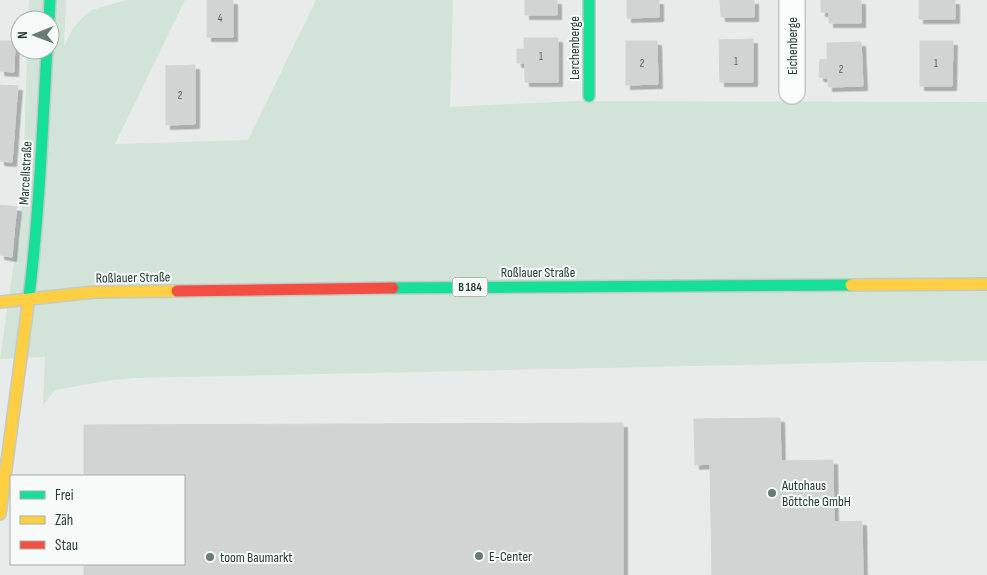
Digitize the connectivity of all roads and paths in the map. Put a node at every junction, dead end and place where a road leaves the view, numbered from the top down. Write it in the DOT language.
graph roads {
  1 [pos="589,0"];
  2 [pos="792,0"];
  3 [pos="46,60"];
  4 [pos="792,91"];
  5 [pos="590,96"];
  6 [pos="987,284"];
  7 [pos="29,298"];
  8 [pos="0,302"];
  9 [pos="0,514"];
  1 -- 5 [label="main road, Lerchenberge"];
  2 -- 4 [label="street, Eichenberge"];
  3 -- 7 [label="main road, Marcellstraße"];
  6 -- 7 [label="main road, Roßlauer Straße / B 184"];
  7 -- 8 [label="main road, Roßlauer Straße / B 184"];
  7 -- 9 [label="main road, Marcellstraße"];
}
